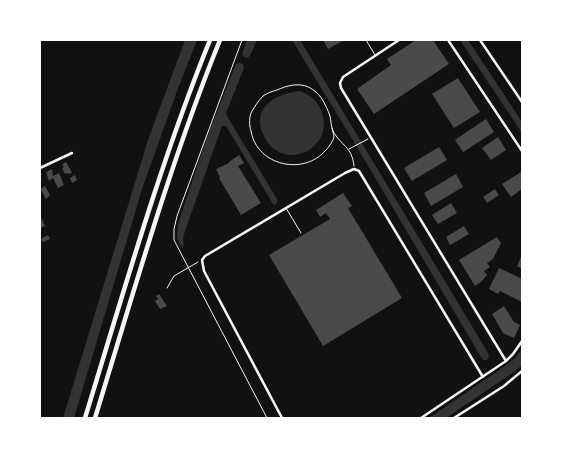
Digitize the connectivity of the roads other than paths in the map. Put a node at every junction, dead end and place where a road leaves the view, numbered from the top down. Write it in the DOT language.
graph roads {
  1 [pos="210,40"];
  2 [pos="220,40"];
  3 [pos="366,40"];
  4 [pos="399,40"];
  5 [pos="448,40"];
  6 [pos="480,40"];
  7 [pos="376,55"];
  8 [pos="522,102"];
  9 [pos="522,152"];
  10 [pos="72,153"];
  11 [pos="40,168"];
  12 [pos="286,208"];
  13 [pos="301,233"];
  14 [pos="522,341"];
  15 [pos="506,360"];
  16 [pos="522,371"];
  17 [pos="483,377"];
  18 [pos="85,418"];
  19 [pos="95,418"];
  20 [pos="282,418"];
  21 [pos="421,418"];
  22 [pos="454,418"];
  1 -- 18 [label="highway"];
  2 -- 19 [label="highway"];
  3 -- 7 [label="lane"];
  4 -- 7 [label="street"];
  5 -- 9 [label="street"];
  6 -- 8 [label="street"];
  7 -- 15 [label="street"];
  10 -- 11 [label="street"];
  12 -- 13 [label="lane"];
  12 -- 17 [label="street"];
  12 -- 20 [label="street"];
  14 -- 15 [label="street"];
  15 -- 17 [label="street"];
  16 -- 22 [label="street"];
  17 -- 21 [label="street"];
}
